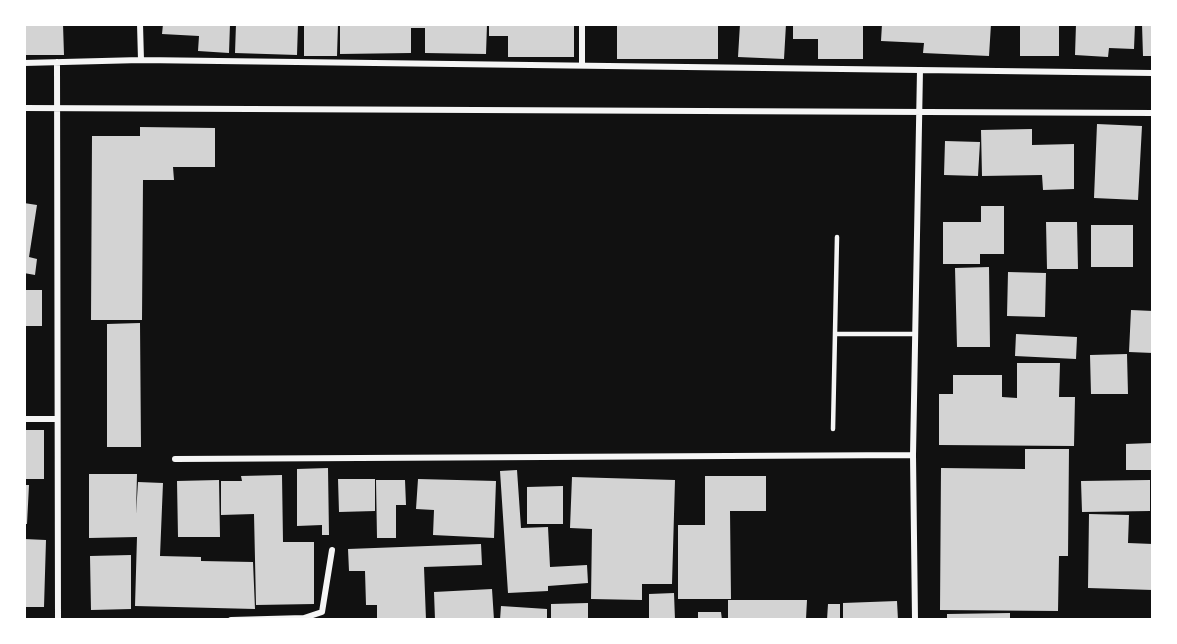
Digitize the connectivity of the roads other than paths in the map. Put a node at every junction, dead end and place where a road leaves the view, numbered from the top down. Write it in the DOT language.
graph roads {
  1 [pos="140,24"];
  2 [pos="582,24"];
  3 [pos="141,60"];
  4 [pos="57,62"];
  5 [pos="24,63"];
  6 [pos="582,65"];
  7 [pos="920,70"];
  8 [pos="1153,73"];
  9 [pos="24,108"];
  10 [pos="57,108"];
  11 [pos="920,111"];
  12 [pos="1153,113"];
  13 [pos="837,237"];
  14 [pos="835,334"];
  15 [pos="915,334"];
  16 [pos="24,419"];
  17 [pos="56,419"];
  18 [pos="833,429"];
  19 [pos="913,454"];
  20 [pos="174,459"];
  21 [pos="332,550"];
  22 [pos="58,620"];
  23 [pos="231,620"];
  24 [pos="915,620"];
  1 -- 3 [label="street"];
  2 -- 6 [label="street"];
  3 -- 4 [label="street"];
  3 -- 6 [label="street"];
  4 -- 5 [label="street"];
  4 -- 10 [label="street"];
  6 -- 7 [label="street"];
  7 -- 8 [label="street"];
  7 -- 11 [label="street"];
  9 -- 10 [label="street"];
  10 -- 11 [label="street"];
  10 -- 17 [label="street"];
  11 -- 12 [label="street"];
  11 -- 15 [label="street"];
  13 -- 14 [label="lane"];
  14 -- 15 [label="lane"];
  14 -- 18 [label="lane"];
  15 -- 19 [label="street"];
  16 -- 17 [label="street"];
  17 -- 22 [label="street"];
  19 -- 20 [label="street"];
  19 -- 24 [label="street"];
  21 -- 23 [label="street"];
}
